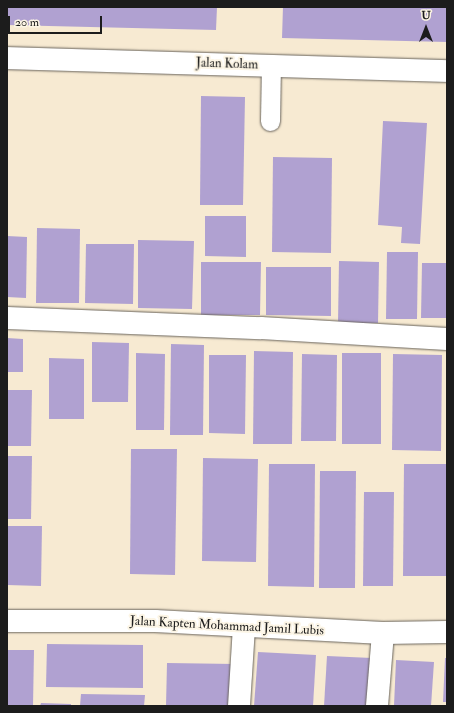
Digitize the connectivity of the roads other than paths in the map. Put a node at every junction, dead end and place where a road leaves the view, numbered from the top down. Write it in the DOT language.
graph roads {
  1 [pos="7,58"];
  2 [pos="270,66"];
  3 [pos="447,71"];
  4 [pos="270,121"];
  5 [pos="7,318"];
  6 [pos="447,339"];
  7 [pos="7,621"];
  8 [pos="244,626"];
  9 [pos="447,632"];
  10 [pos="383,633"];
  11 [pos="239,706"];
  12 [pos="377,706"];
  1 -- 2 [label="street, Jalan Kolam"];
  2 -- 3 [label="street, Jalan Kolam"];
  2 -- 4 [label="lane"];
  5 -- 6 [label="street"];
  7 -- 8 [label="street, Jalan Kapten Mohammad Jamil Lubis"];
  8 -- 10 [label="street, Jalan Kapten Mohammad Jamil Lubis"];
  8 -- 11 [label="street"];
  9 -- 10 [label="street, Jalan Kapten Mohammad Jamil Lubis"];
  10 -- 12 [label="street"];
}
